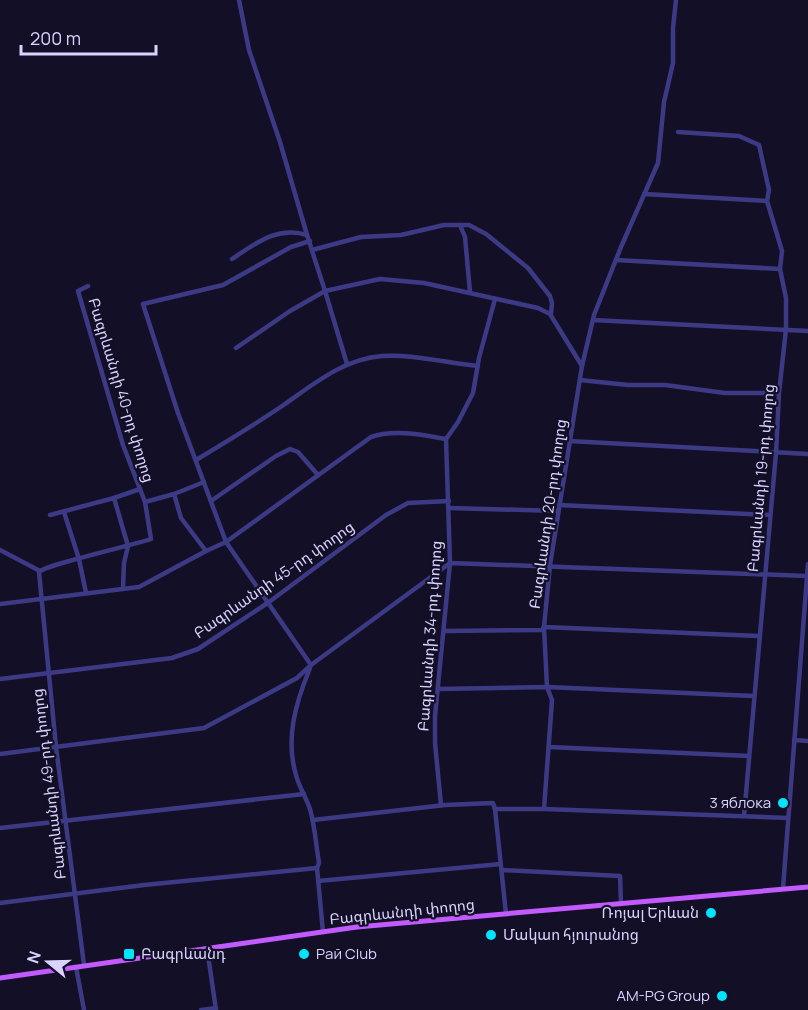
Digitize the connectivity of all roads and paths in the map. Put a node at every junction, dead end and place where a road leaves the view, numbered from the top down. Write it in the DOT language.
graph roads {
  1 [pos="239,0"];
  2 [pos="676,0"];
  3 [pos="678,132"];
  4 [pos="644,195"];
  5 [pos="767,201"];
  6 [pos="460,225"];
  7 [pos="307,235"];
  8 [pos="310,241"];
  9 [pos="312,250"];
  10 [pos="232,259"];
  11 [pos="616,260"];
  12 [pos="780,269"];
  13 [pos="88,286"];
  14 [pos="325,291"];
  15 [pos="470,292"];
  16 [pos="495,299"];
  17 [pos="551,314"];
  18 [pos="593,320"];
  19 [pos="786,329"];
  20 [pos="808,331"];
  21 [pos="236,348"];
  22 [pos="347,364"];
  23 [pos="478,366"];
  24 [pos="582,366"];
  25 [pos="580,380"];
  26 [pos="779,393"];
  27 [pos="446,439"];
  28 [pos="569,441"];
  29 [pos="776,453"];
  30 [pos="808,454"];
  31 [pos="196,460"];
  32 [pos="318,475"];
  33 [pos="204,482"];
  34 [pos="140,489"];
  35 [pos="174,494"];
  36 [pos="114,498"];
  37 [pos="211,501"];
  38 [pos="449,501"];
  39 [pos="145,502"];
  40 [pos="449,508"];
  41 [pos="559,508"];
  42 [pos="64,512"];
  43 [pos="50,515"];
  44 [pos="770,515"];
  45 [pos="226,542"];
  46 [pos="128,546"];
  47 [pos="0,550"];
  48 [pos="207,551"];
  49 [pos="79,559"];
  50 [pos="450,563"];
  51 [pos="808,564"];
  52 [pos="550,565"];
  53 [pos="40,571"];
  54 [pos="765,573"];
  55 [pos="807,576"];
  56 [pos="123,588"];
  57 [pos="86,593"];
  58 [pos="41,600"];
  59 [pos="268,602"];
  60 [pos="0,604"];
  61 [pos="544,627"];
  62 [pos="444,631"];
  63 [pos="759,636"];
  64 [pos="311,665"];
  65 [pos="48,673"];
  66 [pos="0,679"];
  67 [pos="547,687"];
  68 [pos="438,689"];
  69 [pos="754,696"];
  70 [pos="794,740"];
  71 [pos="808,741"];
  72 [pos="56,747"];
  73 [pos="549,747"];
  74 [pos="0,754"];
  75 [pos="749,756"];
  76 [pos="304,794"];
  77 [pos="441,805"];
  78 [pos="495,809"];
  79 [pos="544,809"];
  80 [pos="744,816"];
  81 [pos="788,818"];
  82 [pos="312,820"];
  83 [pos="67,821"];
  84 [pos="0,828"];
  85 [pos="501,867"];
  86 [pos="317,868"];
  87 [pos="318,881"];
  88 [pos="808,887"];
  89 [pos="783,888"];
  90 [pos="75,894"];
  91 [pos="0,903"];
  92 [pos="621,903"];
  93 [pos="506,914"];
  94 [pos="323,932"];
  95 [pos="207,948"];
  96 [pos="84,965"];
  97 [pos="76,967"];
  98 [pos="0,978"];
  99 [pos="216,1009"];
  100 [pos="84,1010"];
  101 [pos="201,1010"];
  1 -- 7 [label="street"];
  2 -- 4 [label="street, Բագրևանդի 20-րդ փողոց"];
  3 -- 5 [label="street, Բագրևանդի 19-րդ փողոց"];
  4 -- 5 [label="street"];
  4 -- 11 [label="street, Բագրևանդի 20-րդ փողոց"];
  5 -- 12 [label="street, Բագրևանդի 19-րդ փողոց"];
  6 -- 9 [label="street"];
  6 -- 15 [label="street"];
  6 -- 17 [label="street"];
  7 -- 8 [label="street"];
  7 -- 10 [label="street"];
  8 -- 9 [label="street"];
  8 -- 31 [label="street"];
  9 -- 14 [label="street"];
  11 -- 12 [label="street"];
  11 -- 18 [label="street, Բագրևանդի 20-րդ փողոց"];
  12 -- 19 [label="street, Բագրևանդի 19-րդ փողոց"];
  13 -- 34 [label="street, Բագրևանդի 40-րդ փողոց"];
  14 -- 15 [label="street"];
  14 -- 21 [label="street"];
  14 -- 22 [label="street"];
  15 -- 16 [label="street"];
  16 -- 17 [label="street"];
  16 -- 23 [label="street"];
  17 -- 24 [label="street"];
  18 -- 19 [label="street"];
  18 -- 24 [label="street, Բագրևանդի 20-րդ փողոց"];
  19 -- 20 [label="street"];
  19 -- 26 [label="street, Բագրևանդի 19-րդ փողոց"];
  22 -- 23 [label="street"];
  22 -- 31 [label="street"];
  23 -- 27 [label="street"];
  24 -- 25 [label="street, Բագրևանդի 20-րդ փողոց"];
  25 -- 26 [label="street"];
  25 -- 28 [label="street, Բագրևանդի 20-րդ փողոց"];
  26 -- 29 [label="street, Բագրևանդի 19-րդ փողոց"];
  27 -- 32 [label="street"];
  27 -- 38 [label="street, Բագրևանդի 34-րդ փողոց"];
  28 -- 29 [label="street"];
  28 -- 41 [label="street, Բագրևանդի 20-րդ փողոց"];
  29 -- 30 [label="street"];
  29 -- 44 [label="street, Բագրևանդի 19-րդ փողոց"];
  31 -- 33 [label="street"];
  32 -- 37 [label="street"];
  32 -- 45 [label="street"];
  33 -- 35 [label="street"];
  33 -- 37 [label="street"];
  34 -- 36 [label="street"];
  34 -- 39 [label="street, Բագրևանդի 40-րդ փողոց"];
  35 -- 39 [label="street, Բագրևանդի 40-րդ փողոց"];
  35 -- 48 [label="street, Բագրևանդի 40-րդ փողոց"];
  36 -- 42 [label="street"];
  36 -- 46 [label="street"];
  37 -- 45 [label="street"];
  38 -- 40 [label="street, Բագրևանդի 34-րդ փողոց"];
  38 -- 59 [label="street, Բագրևանդի 45-րդ փողոց"];
  39 -- 46 [label="street"];
  40 -- 41 [label="street"];
  40 -- 50 [label="street, Բագրևանդի 34-րդ փողոց"];
  41 -- 44 [label="street"];
  41 -- 52 [label="street, Բագրևանդի 20-րդ փողոց"];
  42 -- 43 [label="street"];
  42 -- 49 [label="street"];
  44 -- 54 [label="street, Բագրևանդի 19-րդ փողոց"];
  45 -- 48 [label="street"];
  45 -- 59 [label="street"];
  46 -- 49 [label="street"];
  46 -- 56 [label="street"];
  47 -- 53 [label="street"];
  48 -- 56 [label="street"];
  49 -- 53 [label="street"];
  49 -- 57 [label="street"];
  50 -- 52 [label="street"];
  50 -- 62 [label="street, Բագրևանդի 34-րդ փողոց"];
  50 -- 64 [label="street"];
  51 -- 55 [label="street"];
  52 -- 54 [label="street"];
  52 -- 61 [label="street, Բագրևանդի 20-րդ փողոց"];
  53 -- 58 [label="street, Բագրևանդի 49-րդ փողոց"];
  54 -- 55 [label="street"];
  54 -- 63 [label="street, Բագրևանդի 19-րդ փողոց"];
  55 -- 70 [label="street"];
  56 -- 57 [label="street"];
  57 -- 58 [label="street"];
  58 -- 60 [label="street"];
  58 -- 65 [label="street, Բագրևանդի 49-րդ փողոց"];
  59 -- 64 [label="street"];
  59 -- 65 [label="street, Բագրևանդի 45-րդ փողոց"];
  61 -- 62 [label="street"];
  61 -- 63 [label="street"];
  61 -- 67 [label="street, Բագրևանդի 20-րդ փողոց"];
  62 -- 68 [label="street, Բագրևանդի 34-րդ փողոց"];
  63 -- 69 [label="street, Բագրևանդի 19-րդ փողոց"];
  64 -- 72 [label="street"];
  64 -- 76 [label="street"];
  65 -- 66 [label="street, Բագրևանդի 45-րդ փողոց"];
  65 -- 72 [label="street, Բագրևանդի 49-րդ փողոց"];
  67 -- 68 [label="street"];
  67 -- 69 [label="street"];
  67 -- 73 [label="street, Բագրևանդի 20-րդ փողոց"];
  68 -- 77 [label="street, Բագրևանդի 34-րդ փողոց"];
  69 -- 75 [label="street, Բագրևանդի 19-րդ փողոց"];
  70 -- 71 [label="street"];
  70 -- 81 [label="street"];
  72 -- 74 [label="street"];
  72 -- 83 [label="street, Բագրևանդի 49-րդ փողոց"];
  73 -- 75 [label="street"];
  73 -- 79 [label="street, Բագրևանդի 20-րդ փողոց"];
  75 -- 80 [label="street, Բագրևանդի 19-րդ փողոց"];
  76 -- 82 [label="street"];
  76 -- 83 [label="street"];
  77 -- 78 [label="street"];
  77 -- 82 [label="street"];
  78 -- 79 [label="street"];
  78 -- 85 [label="street"];
  79 -- 80 [label="street"];
  80 -- 81 [label="street"];
  81 -- 89 [label="street"];
  82 -- 86 [label="street"];
  83 -- 84 [label="street"];
  83 -- 90 [label="street, Բագրևանդի 49-րդ փողոց"];
  85 -- 87 [label="street"];
  85 -- 92 [label="street"];
  85 -- 93 [label="street"];
  86 -- 87 [label="street"];
  86 -- 90 [label="street"];
  87 -- 94 [label="street"];
  88 -- 89 [label="main road, Բագրևանդի փողոց"];
  89 -- 92 [label="main road, Բագրևանդի փողոց"];
  90 -- 91 [label="street"];
  90 -- 96 [label="street, Բագրևանդի 49-րդ փողոց"];
  92 -- 93 [label="main road, Բագրևանդի փողոց"];
  93 -- 94 [label="main road, Բագրևանդի փողոց"];
  94 -- 95 [label="main road, Բագրևանդի փողոց"];
  95 -- 96 [label="main road, Բագրևանդի փողոց"];
  95 -- 99 [label="street"];
  96 -- 97 [label="main road, Բագրևանդի փողոց"];
  97 -- 98 [label="main road, Բագրևանդի փողոց"];
  97 -- 100 [label="street"];
  99 -- 101 [label="street"];
}
